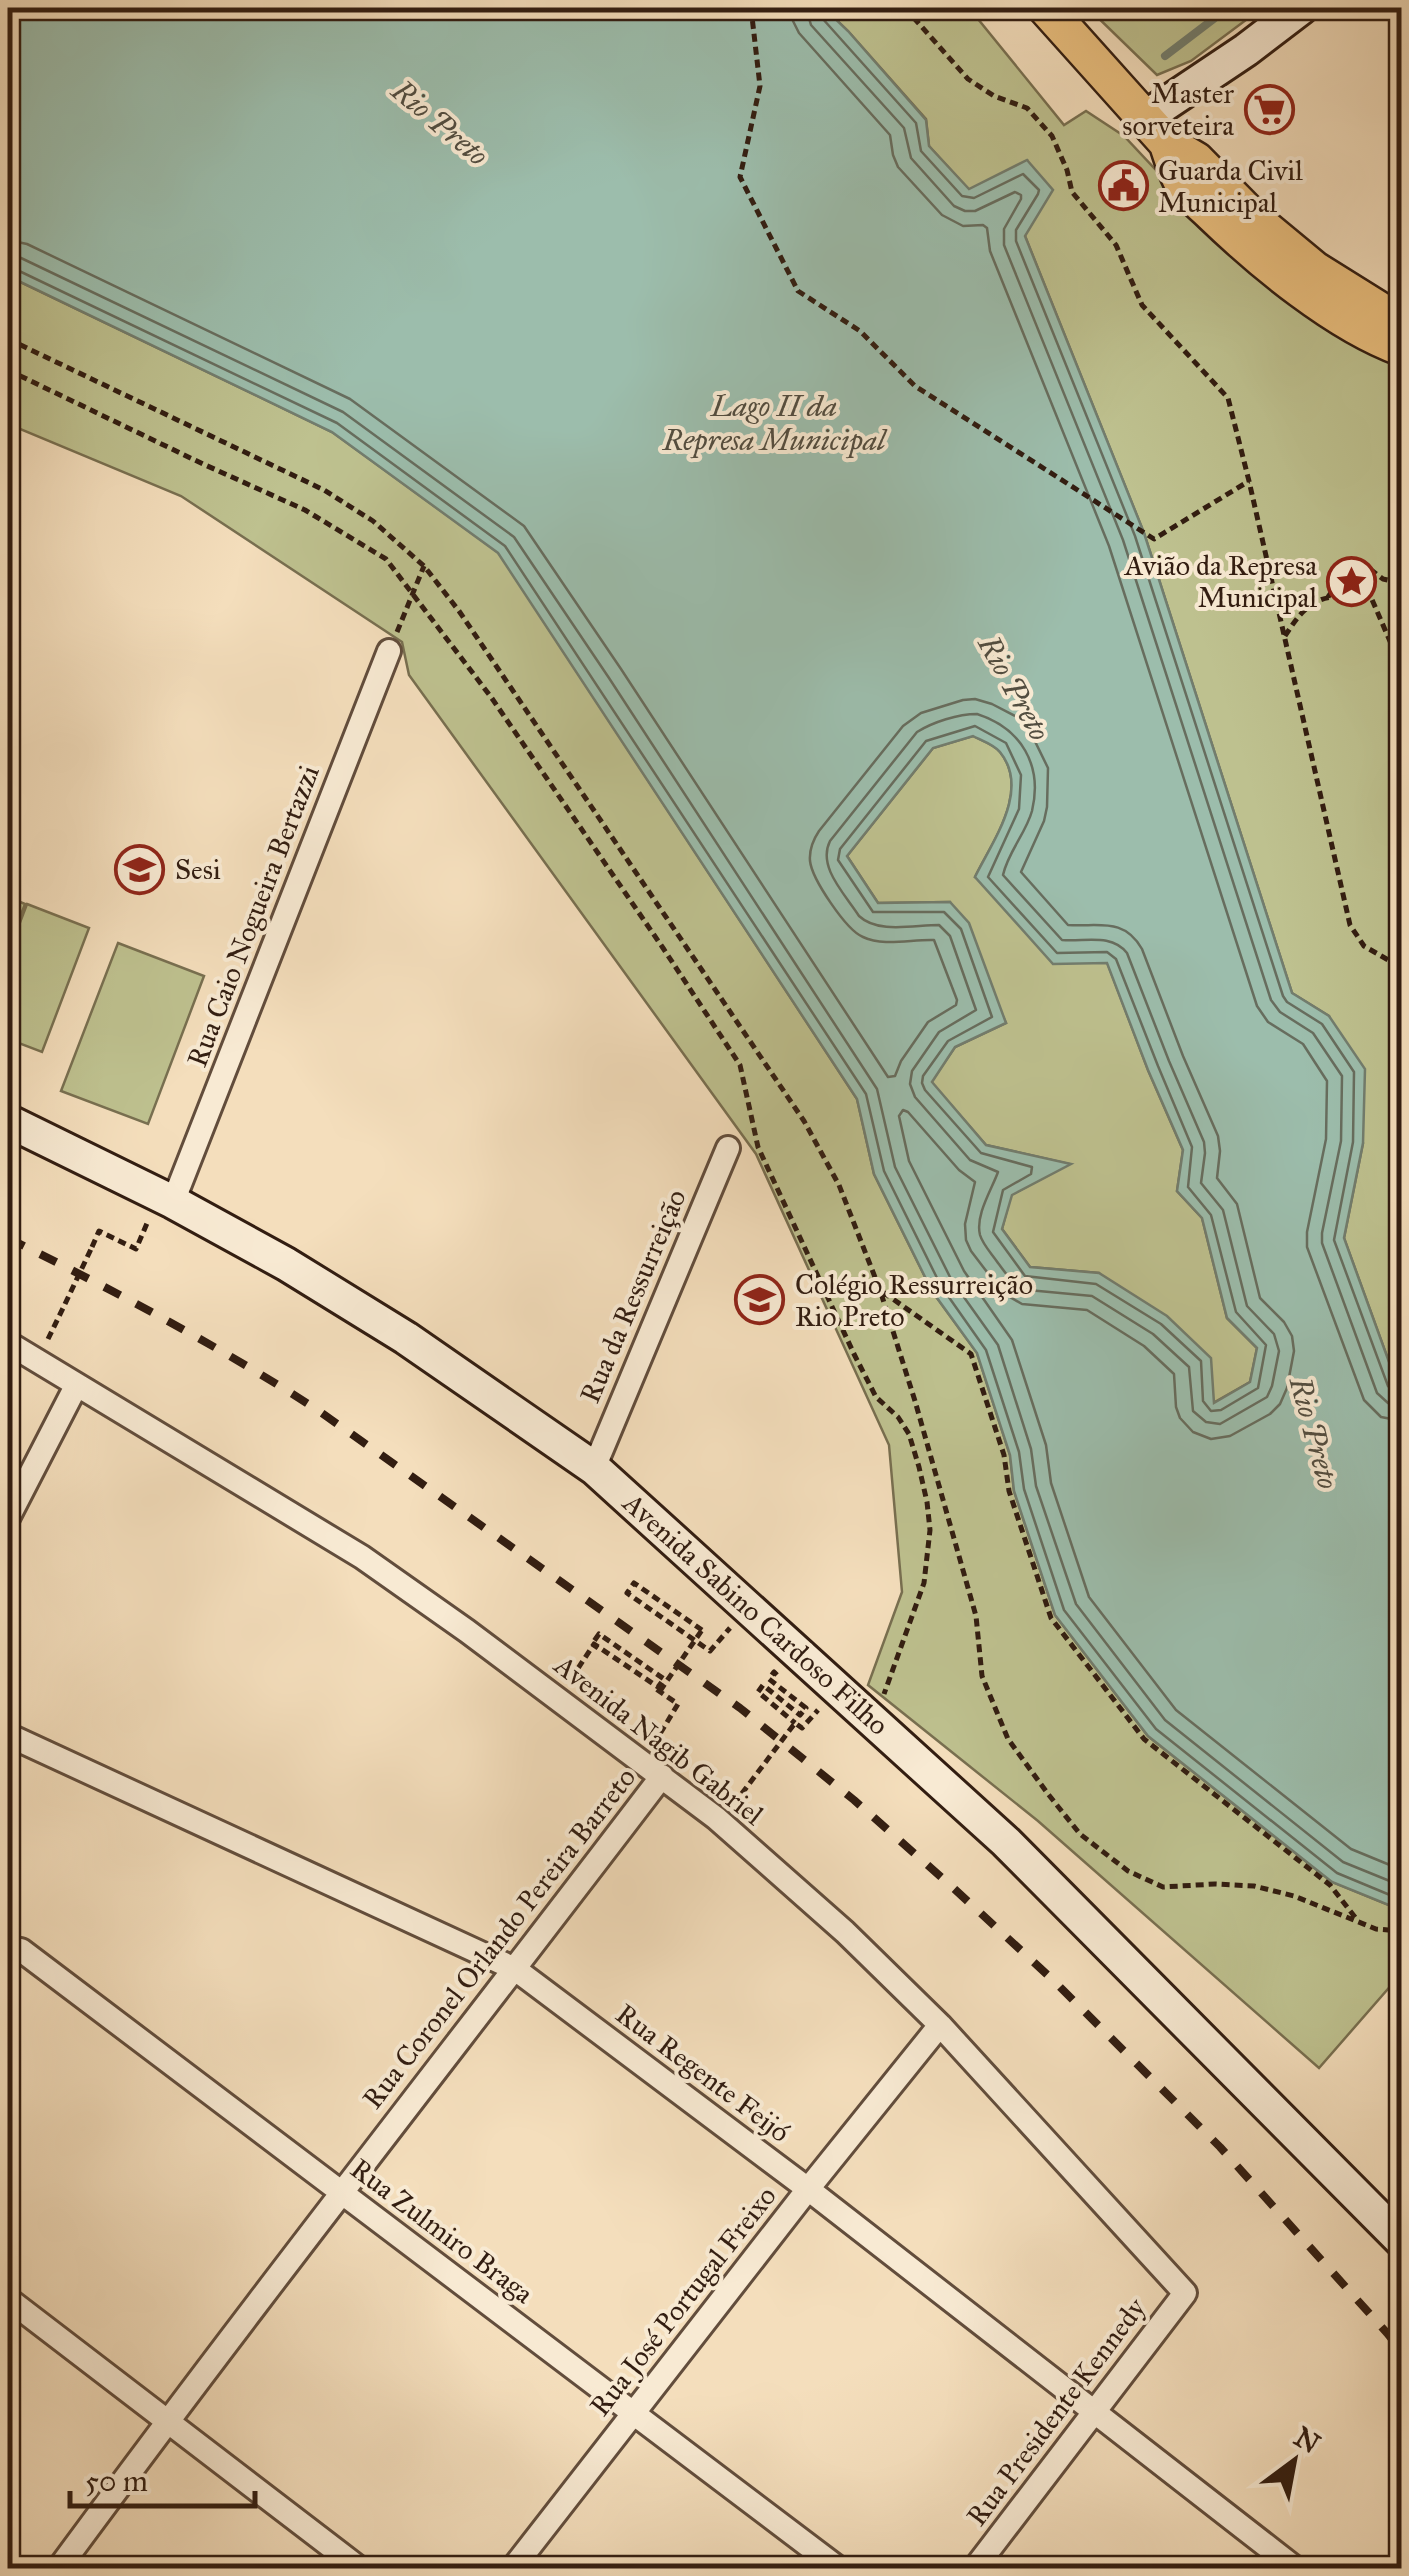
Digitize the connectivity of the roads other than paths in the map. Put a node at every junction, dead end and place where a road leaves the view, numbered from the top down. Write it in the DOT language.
graph roads {
  1 [pos="1046,8"];
  2 [pos="1302,8"];
  3 [pos="1155,131"];
  4 [pos="1402,324"];
  5 [pos="1402,344"];
  6 [pos="389,651"];
  7 [pos="8,1121"];
  8 [pos="728,1148"];
  9 [pos="173,1202"];
  10 [pos="8,1344"];
  11 [pos="76,1386"];
  12 [pos="594,1468"];
  13 [pos="8,1518"];
  14 [pos="8,1735"];
  15 [pos="662,1776"];
  16 [pos="8,1948"];
  17 [pos="515,1969"];
  18 [pos="940,2025"];
  19 [pos="808,2189"];
  20 [pos="340,2192"];
  21 [pos="1402,2241"];
  22 [pos="1185,2293"];
  23 [pos="8,2298"];
  24 [pos="1094,2410"];
  25 [pos="634,2414"];
  26 [pos="167,2421"];
  27 [pos="59,2568"];
  28 [pos="359,2568"];
  29 [pos="512,2568"];
  30 [pos="838,2568"];
  31 [pos="976,2568"];
  32 [pos="1295,2568"];
  1 -- 3 [label="main road"];
  2 -- 3 [label="main road"];
  3 -- 4 [label="main road"];
  3 -- 5 [label="main road"];
  6 -- 9 [label="street, Rua Caio Nogueira Bertazzi"];
  7 -- 9 [label="main road, Avenida Sabino Cardoso Filho"];
  8 -- 12 [label="street, Rua da Ressurreição"];
  9 -- 12 [label="main road, Avenida Sabino Cardoso Filho"];
  10 -- 11 [label="street, Avenida Nagib Gabriel"];
  11 -- 13 [label="street"];
  11 -- 15 [label="street, Avenida Nagib Gabriel"];
  12 -- 21 [label="main road, Avenida Sabino Cardoso Filho"];
  14 -- 17 [label="street, Rua Regente Feijó"];
  15 -- 17 [label="street, Rua Coronel Orlando Pereira Barreto"];
  15 -- 18 [label="street, Avenida Nagib Gabriel"];
  16 -- 20 [label="street, Rua Zulmiro Braga"];
  17 -- 19 [label="street, Rua Regente Feijó"];
  17 -- 20 [label="street, Rua Coronel Orlando Pereira Barreto"];
  18 -- 19 [label="street, Rua José Portugal Freixo"];
  18 -- 22 [label="street, Avenida Nagib Gabriel"];
  19 -- 24 [label="street, Rua Regente Feijó"];
  19 -- 25 [label="street, Rua José Portugal Freixo"];
  20 -- 25 [label="street, Rua Zulmiro Braga"];
  20 -- 26 [label="street, Rua Coronel Orlando Pereira Barreto"];
  22 -- 24 [label="street, Rua Presidente Kennedy"];
  23 -- 26 [label="street"];
  24 -- 31 [label="street, Rua Presidente Kennedy"];
  24 -- 32 [label="street, Rua Regente Feijó"];
  25 -- 29 [label="street, Rua José Portugal Freixo"];
  25 -- 30 [label="street, Rua Zulmiro Braga"];
  26 -- 27 [label="street, Rua Coronel Orlando Pereira Barreto"];
  26 -- 28 [label="street"];
}
